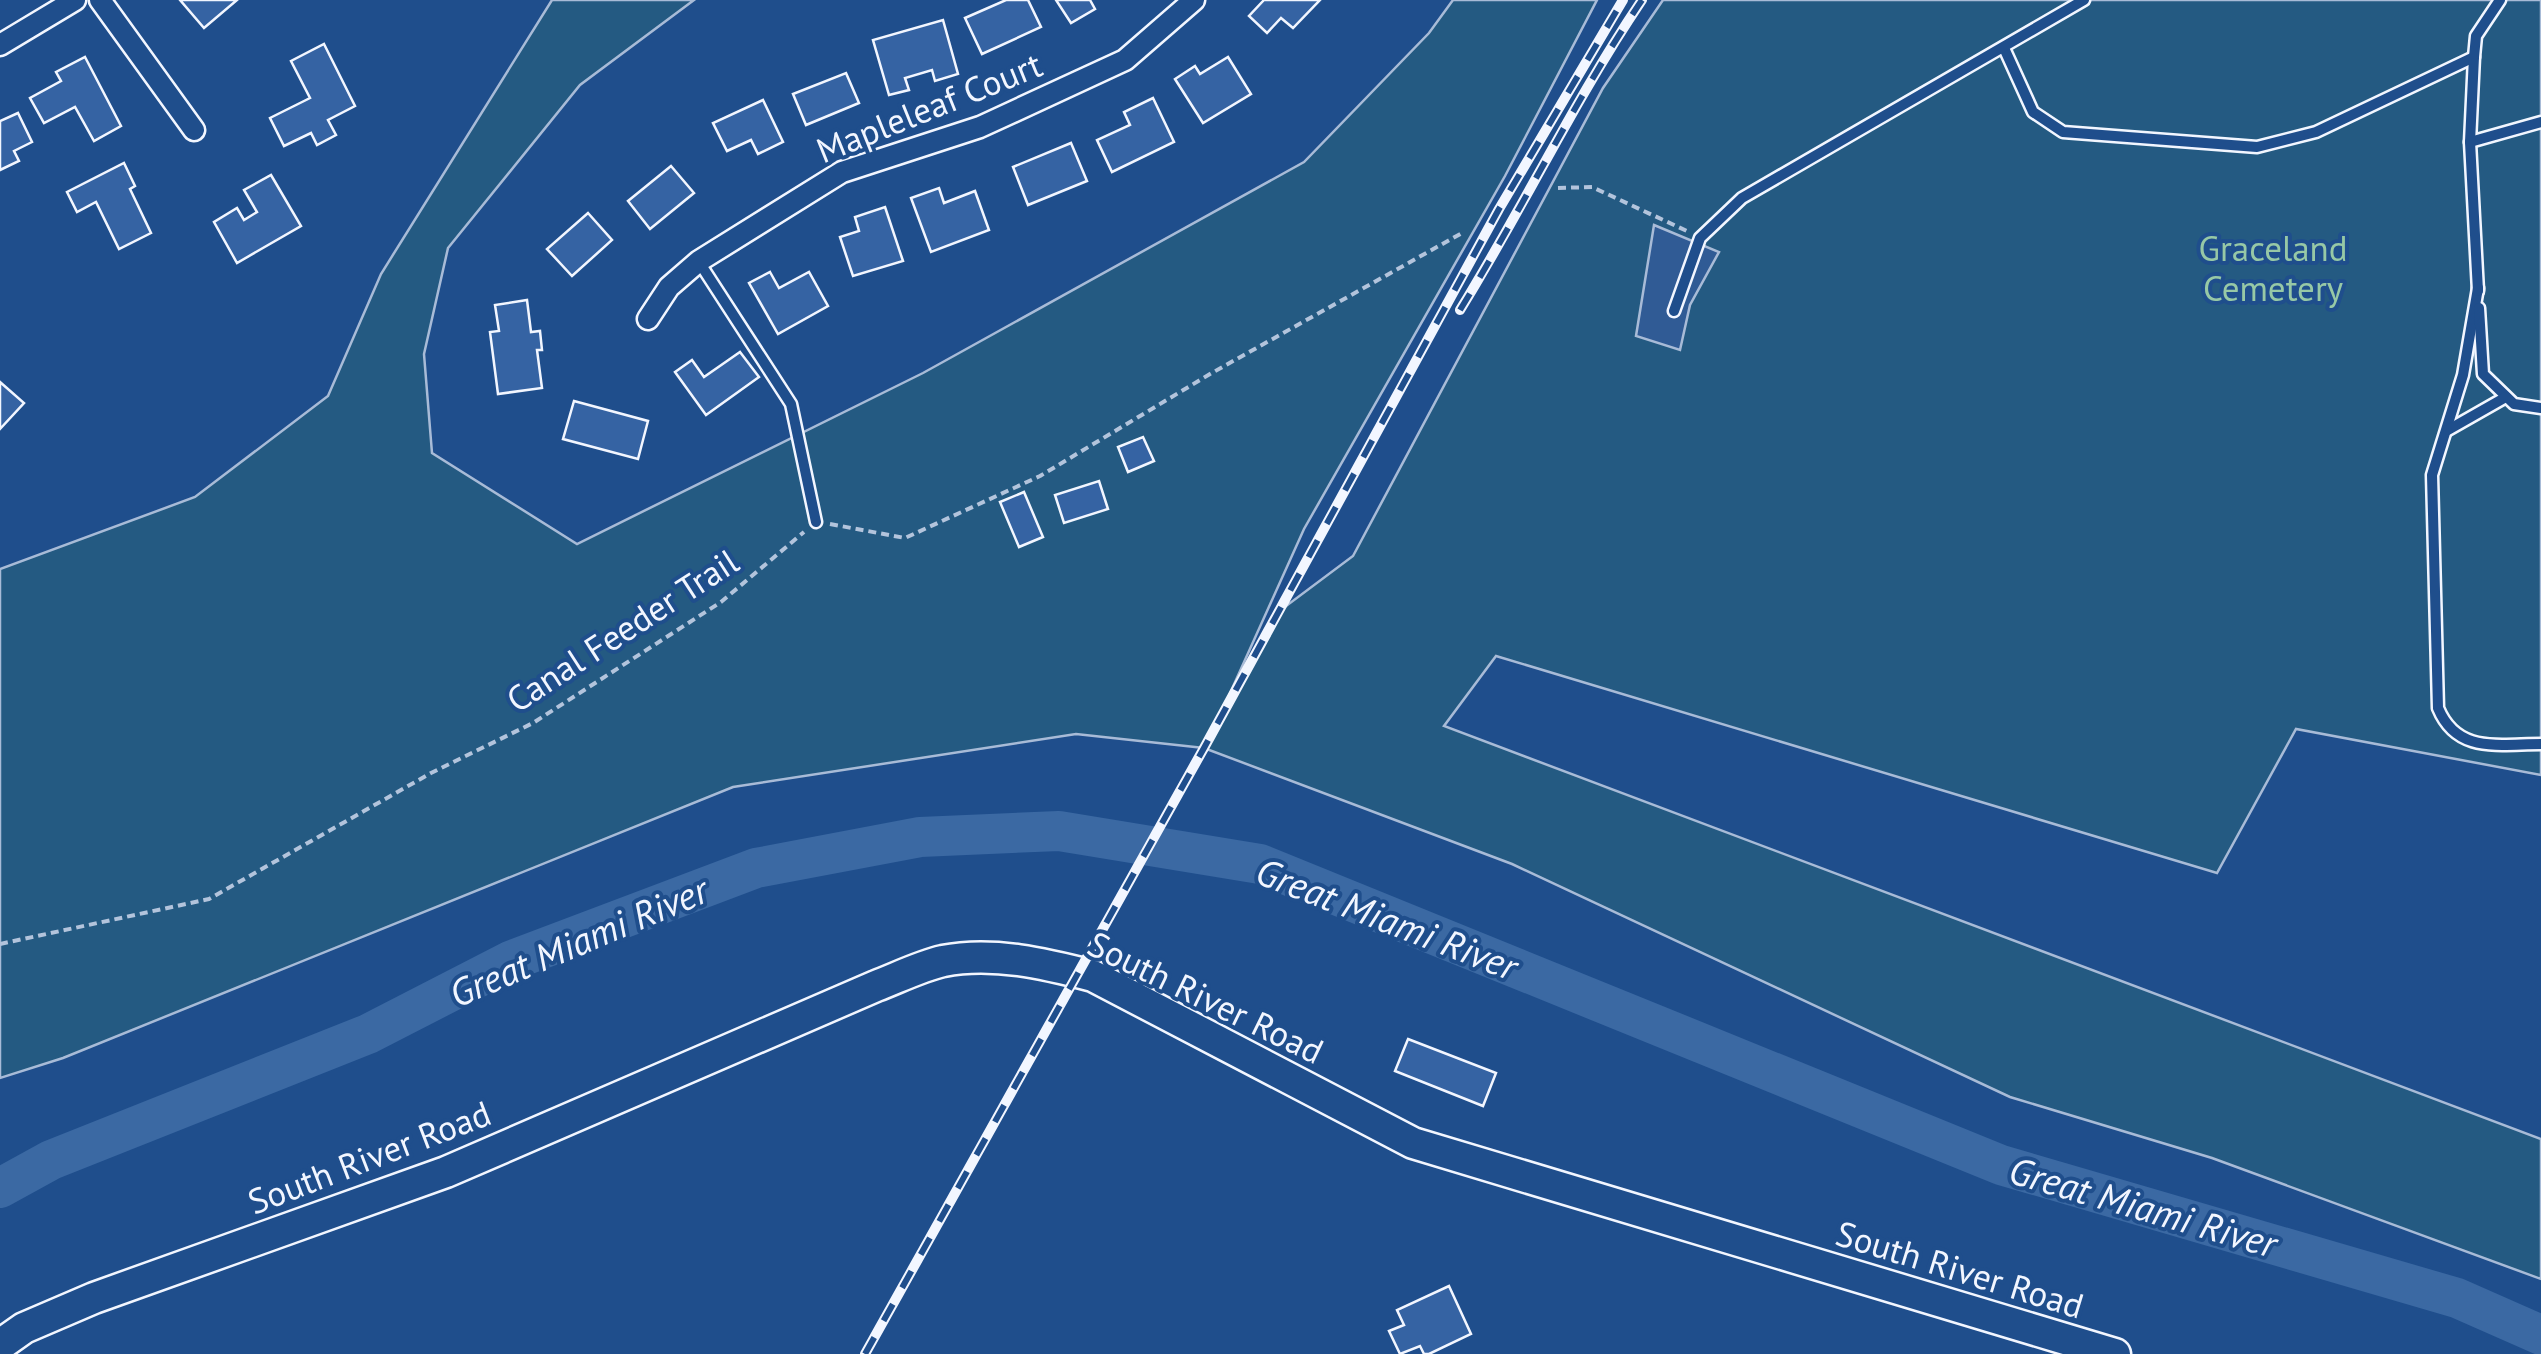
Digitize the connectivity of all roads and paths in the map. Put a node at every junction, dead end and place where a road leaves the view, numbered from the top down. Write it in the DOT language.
graph roads {
  1 [pos="75,0"];
  2 [pos="100,0"];
  3 [pos="1194,0"];
  4 [pos="2084,0"];
  5 [pos="2500,0"];
  6 [pos="0,45"];
  7 [pos="2004,48"];
  8 [pos="2474,57"];
  9 [pos="2541,122"];
  10 [pos="194,130"];
  11 [pos="2470,142"];
  12 [pos="1558,188"];
  13 [pos="1462,233"];
  14 [pos="1700,238"];
  15 [pos="699,261"];
  16 [pos="2478,288"];
  17 [pos="1674,311"];
  18 [pos="648,319"];
  19 [pos="2506,397"];
  20 [pos="2541,408"];
  21 [pos="2448,430"];
  22 [pos="816,522"];
  23 [pos="2541,744"];
  24 [pos="0,944"];
  25 [pos="0,1345"];
  26 [pos="2114,1354"];
  1 -- 6 [label="street"];
  2 -- 10 [label="street"];
  3 -- 15 [label="street, Mapleleaf Court"];
  4 -- 7 [label="lane"];
  5 -- 8 [label="lane"];
  7 -- 8 [label="lane"];
  7 -- 14 [label="lane"];
  8 -- 11 [label="lane"];
  9 -- 11 [label="lane"];
  11 -- 16 [label="lane"];
  12 -- 14 [label="path"];
  13 -- 22 [label="path"];
  14 -- 17 [label="lane"];
  15 -- 18 [label="street, Mapleleaf Court"];
  15 -- 22 [label="lane"];
  16 -- 19 [label="lane"];
  16 -- 21 [label="lane"];
  19 -- 20 [label="lane"];
  19 -- 21 [label="lane"];
  21 -- 23 [label="lane"];
  22 -- 24 [label="path, Canal Feeder Trail"];
  25 -- 26 [label="street, South River Road"];
}
